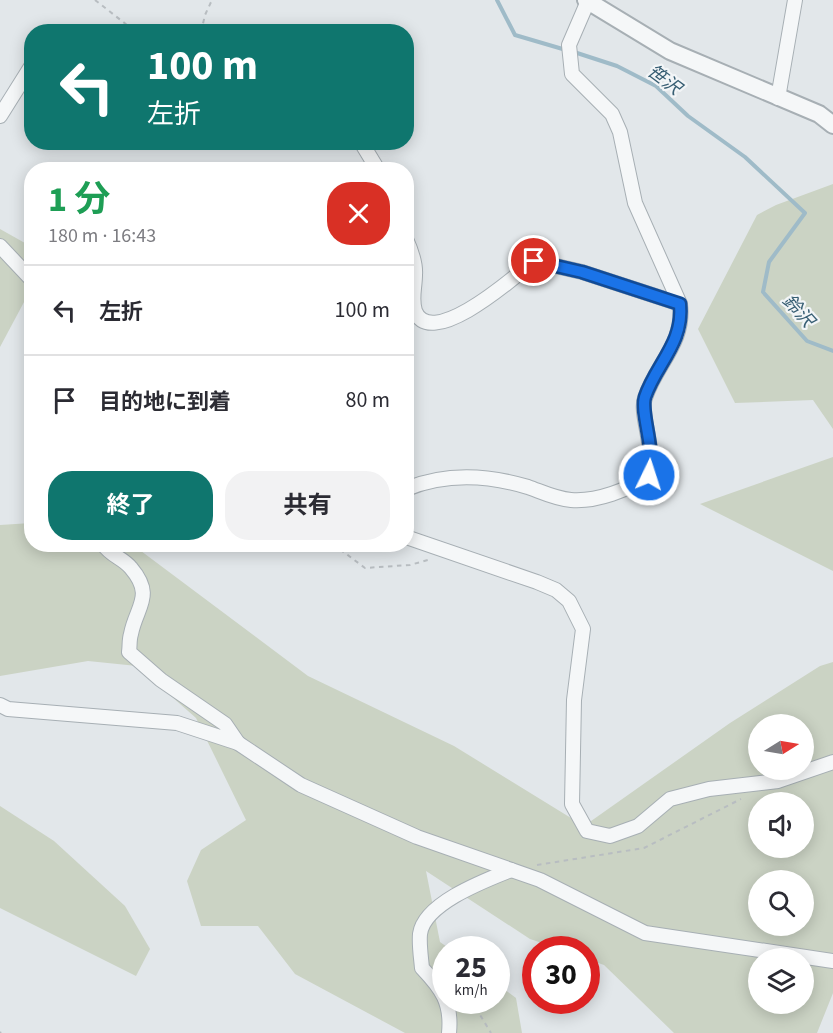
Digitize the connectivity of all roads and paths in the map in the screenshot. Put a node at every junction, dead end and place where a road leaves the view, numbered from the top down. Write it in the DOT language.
graph roads {
  1 [pos="95,0"];
  2 [pos="212,0"];
  3 [pos="795,0"];
  4 [pos="587,1"];
  5 [pos="126,24"];
  6 [pos="203,24"];
  7 [pos="24,78"];
  8 [pos="778,98"];
  9 [pos="0,116"];
  10 [pos="833,125"];
  11 [pos="0,246"];
  12 [pos="414,266"];
  13 [pos="24,272"];
  14 [pos="414,289"];
  15 [pos="414,302"];
  16 [pos="680,304"];
  17 [pos="414,487"];
  18 [pos="414,540"];
  19 [pos="108,552"];
  20 [pos="344,552"];
  21 [pos="451,554"];
  22 [pos="0,705"];
  23 [pos="238,742"];
  24 [pos="833,762"];
  25 [pos="511,870"];
  26 [pos="833,960"];
  27 [pos="479,1014"];
  28 [pos="450,1033"];
  29 [pos="491,1033"];
  1 -- 5 [label="path"];
  2 -- 6 [label="path"];
  3 -- 8 [label="street"];
  4 -- 8 [label="street"];
  4 -- 16 [label="street"];
  7 -- 9 [label="street"];
  8 -- 10 [label="street"];
  11 -- 13 [label="street"];
  12 -- 14 [label="street"];
  15 -- 16 [label="street"];
  16 -- 17 [label="street"];
  18 -- 21 [label="street"];
  19 -- 23 [label="street"];
  20 -- 21 [label="path"];
  21 -- 24 [label="street"];
  22 -- 23 [label="street"];
  23 -- 25 [label="street"];
  25 -- 26 [label="street"];
  25 -- 28 [label="street"];
  27 -- 29 [label="path"];
}
